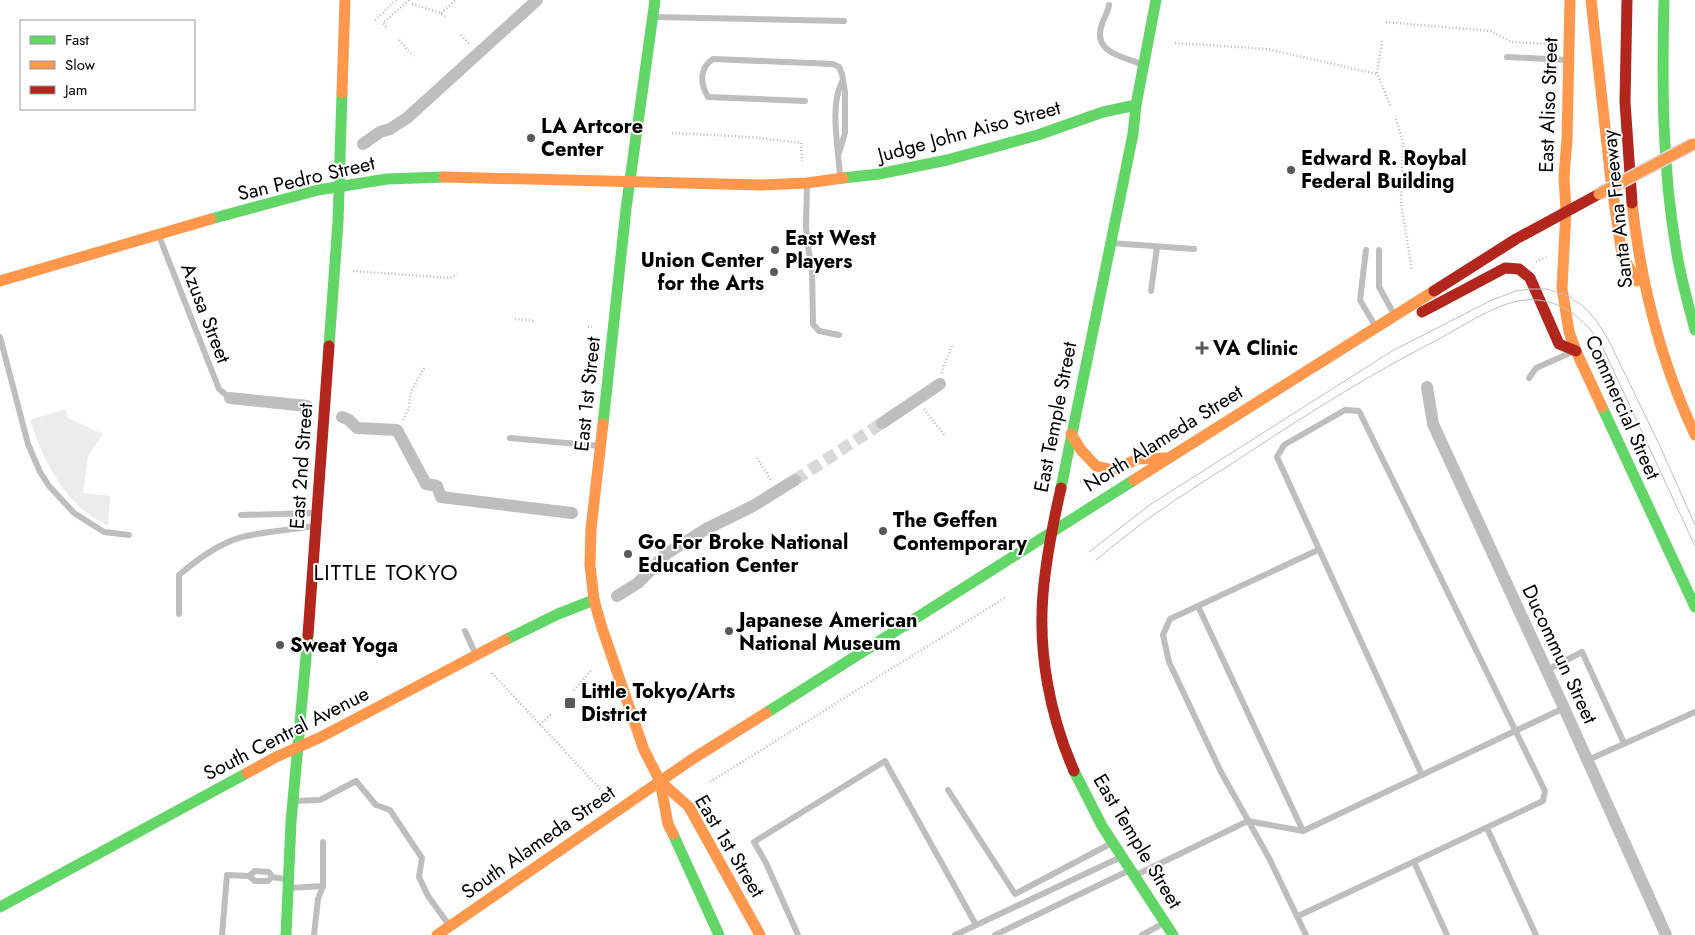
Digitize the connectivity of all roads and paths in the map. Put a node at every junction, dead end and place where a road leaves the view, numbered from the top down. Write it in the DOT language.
graph roads {
  1 [pos="345,0"];
  2 [pos="396,0"];
  3 [pos="409,0"];
  4 [pos="456,0"];
  5 [pos="537,0"];
  6 [pos="656,0"];
  7 [pos="1156,0"];
  8 [pos="1570,0"];
  9 [pos="1591,0"];
  10 [pos="1627,0"];
  11 [pos="1664,0"];
  12 [pos="412,4"];
  13 [pos="1109,5"];
  14 [pos="441,13"];
  15 [pos="653,17"];
  16 [pos="446,18"];
  17 [pos="375,20"];
  18 [pos="844,21"];
  19 [pos="1386,22"];
  20 [pos="386,26"];
  21 [pos="399,40"];
  22 [pos="1382,41"];
  23 [pos="1175,43"];
  24 [pos="1550,44"];
  25 [pos="413,56"];
  26 [pos="1507,57"];
  27 [pos="1568,60"];
  28 [pos="1144,65"];
  29 [pos="1377,74"];
  30 [pos="805,100"];
  31 [pos="1136,105"];
  32 [pos="1391,107"];
  33 [pos="1396,118"];
  34 [pos="672,133"];
  35 [pos="363,144"];
  36 [pos="1694,144"];
  37 [pos="802,161"];
  38 [pos="840,179"];
  39 [pos="630,182"];
  40 [pos="807,183"];
  41 [pos="339,187"];
  42 [pos="1566,211"];
  43 [pos="159,235"];
  44 [pos="1110,243"];
  45 [pos="1157,246"];
  46 [pos="1194,249"];
  47 [pos="1366,250"];
  48 [pos="1379,250"];
  49 [pos="1540,254"];
  50 [pos="1532,265"];
  51 [pos="353,271"];
  52 [pos="1412,271"];
  53 [pos="457,274"];
  54 [pos="0,281"];
  55 [pos="1151,291"];
  56 [pos="1645,295"];
  57 [pos="1398,313"];
  58 [pos="514,319"];
  59 [pos="534,321"];
  60 [pos="1376,326"];
  61 [pos="1695,330"];
  62 [pos="839,335"];
  63 [pos="0,337"];
  64 [pos="952,345"];
  65 [pos="1576,351"];
  66 [pos="424,368"];
  67 [pos="1528,378"];
  68 [pos="940,384"];
  69 [pos="1427,387"];
  70 [pos="230,398"];
  71 [pos="916,400"];
  72 [pos="307,406"];
  73 [pos="342,417"];
  74 [pos="882,422"];
  75 [pos="397,430"];
  76 [pos="1071,434"];
  77 [pos="1694,435"];
  78 [pos="945,436"];
  79 [pos="510,438"];
  80 [pos="602,446"];
  81 [pos="757,458"];
  82 [pos="1167,458"];
  83 [pos="795,480"];
  84 [pos="1080,482"];
  85 [pos="1088,485"];
  86 [pos="779,491"];
  87 [pos="316,513"];
  88 [pos="572,513"];
  89 [pos="241,515"];
  90 [pos="315,526"];
  91 [pos="1052,530"];
  92 [pos="129,535"];
  93 [pos="1318,550"];
  94 [pos="617,596"];
  95 [pos="1006,597"];
  96 [pos="594,600"];
  97 [pos="1198,606"];
  98 [pos="1695,607"];
  99 [pos="179,614"];
  100 [pos="466,631"];
  101 [pos="477,655"];
  102 [pos="592,669"];
  103 [pos="1547,670"];
  104 [pos="492,673"];
  105 [pos="574,690"];
  106 [pos="1564,708"];
  107 [pos="1695,712"];
  108 [pos="552,713"];
  109 [pos="540,725"];
  110 [pos="1516,731"];
  111 [pos="1624,743"];
  112 [pos="297,748"];
  113 [pos="1588,760"];
  114 [pos="1422,775"];
  115 [pos="660,781"];
  116 [pos="710,782"];
  117 [pos="948,790"];
  118 [pos="603,792"];
  119 [pos="293,801"];
  120 [pos="1248,821"];
  121 [pos="1487,828"];
  122 [pos="1303,831"];
  123 [pos="323,842"];
  124 [pos="1113,842"];
  125 [pos="1122,856"];
  126 [pos="1414,862"];
  127 [pos="1133,872"];
  128 [pos="250,876"];
  129 [pos="272,878"];
  130 [pos="287,884"];
  131 [pos="323,886"];
  132 [pos="0,907"];
  133 [pos="1298,916"];
  134 [pos="1165,923"];
  135 [pos="976,925"];
  136 [pos="450,926"];
  137 [pos="222,935"];
  138 [pos="286,935"];
  139 [pos="314,935"];
  140 [pos="437,935"];
  141 [pos="719,935"];
  142 [pos="760,935"];
  143 [pos="798,935"];
  144 [pos="955,935"];
  145 [pos="995,935"];
  146 [pos="1142,935"];
  147 [pos="1173,935"];
  148 [pos="1306,935"];
  149 [pos="1447,935"];
  150 [pos="1536,935"];
  151 [pos="1666,935"];
  1 -- 41 [label="main road, East 2nd Street"];
  2 -- 17 [label="path"];
  3 -- 20 [label="path"];
  4 -- 14 [label="path"];
  5 -- 35 [label="street"];
  6 -- 15 [label="main road, East 1st Street"];
  7 -- 28 [label="main road, East Temple Street"];
  8 -- 27 [label="main road, East Aliso Street"];
  9 -- 56 [label="main road"];
  10 -- 56 [label="main road, Santa Ana Freeway"];
  11 -- 61 [label="main road"];
  12 -- 14 [label="path"];
  13 -- 28 [label="lane"];
  14 -- 16 [label="path"];
  15 -- 18 [label="lane"];
  15 -- 39 [label="main road, East 1st Street"];
  19 -- 24 [label="path"];
  21 -- 25 [label="path"];
  22 -- 29 [label="path"];
  23 -- 29 [label="path"];
  26 -- 27 [label="lane"];
  27 -- 42 [label="main road, East Aliso Street"];
  28 -- 31 [label="main road, East Temple Street"];
  29 -- 32 [label="path"];
  30 -- 38 [label="lane"];
  31 -- 38 [label="main road, Judge John Aiso Street"];
  31 -- 44 [label="main road, East Temple Street"];
  33 -- 52 [label="path"];
  34 -- 37 [label="path"];
  36 -- 42 [label="main road, North Alameda Street, bridge"];
  38 -- 40 [label="main road, Judge John Aiso Street"];
  39 -- 40 [label="main road, Judge John Aiso Street"];
  39 -- 41 [label="main road, San Pedro Street"];
  39 -- 80 [label="main road, East 1st Street"];
  40 -- 62 [label="lane"];
  41 -- 43 [label="main road, San Pedro Street"];
  41 -- 87 [label="main road, East 2nd Street"];
  42 -- 57 [label="main road, North Alameda Street"];
  42 -- 65 [label="main road, Commercial Street"];
  43 -- 54 [label="main road, San Pedro Street"];
  43 -- 70 [label="lane, Azusa Street"];
  44 -- 45 [label="lane"];
  44 -- 76 [label="main road, East Temple Street"];
  45 -- 46 [label="lane"];
  45 -- 55 [label="lane"];
  47 -- 60 [label="lane"];
  48 -- 57 [label="lane"];
  49 -- 50 [label="path"];
  51 -- 53 [label="path"];
  56 -- 77 [label="main road, Santa Ana Freeway"];
  57 -- 60 [label="main road, North Alameda Street"];
  57 -- 65 [label="main road"];
  58 -- 59 [label="path"];
  60 -- 82 [label="main road, North Alameda Street"];
  63 -- 92 [label="lane"];
  64 -- 68 [label="path"];
  65 -- 67 [label="lane"];
  65 -- 98 [label="main road, Commercial Street"];
  66 -- 75 [label="path"];
  68 -- 71 [label="street"];
  69 -- 103 [label="street, Ducommun Street"];
  70 -- 72 [label="street"];
  71 -- 74 [label="street"];
  71 -- 78 [label="path"];
  73 -- 75 [label="street"];
  75 -- 88 [label="street"];
  76 -- 82 [label="main road"];
  76 -- 91 [label="main road, East Temple Street"];
  79 -- 80 [label="lane"];
  80 -- 96 [label="main road, East 1st Street"];
  81 -- 86 [label="path"];
  82 -- 91 [label="main road, North Alameda Street"];
  83 -- 86 [label="street"];
  84 -- 85 [label="path"];
  86 -- 94 [label="street"];
  87 -- 89 [label="lane"];
  87 -- 90 [label="main road, East 2nd Street"];
  90 -- 99 [label="lane"];
  90 -- 112 [label="main road, East 2nd Street"];
  91 -- 115 [label="main road, North Alameda Street"];
  91 -- 124 [label="main road, East Temple Street"];
  93 -- 97 [label="lane"];
  93 -- 110 [label="lane"];
  93 -- 114 [label="lane"];
  95 -- 116 [label="path"];
  96 -- 101 [label="main road, South Central Avenue"];
  96 -- 115 [label="main road, East 1st Street"];
  97 -- 120 [label="lane"];
  97 -- 122 [label="lane"];
  100 -- 101 [label="lane"];
  101 -- 112 [label="main road, South Central Avenue"];
  102 -- 105 [label="path"];
  103 -- 106 [label="street, Ducommun Street"];
  103 -- 111 [label="lane"];
  104 -- 109 [label="path"];
  106 -- 110 [label="lane"];
  106 -- 113 [label="street, Ducommun Street"];
  107 -- 111 [label="lane"];
  108 -- 109 [label="path"];
  109 -- 118 [label="path"];
  110 -- 114 [label="lane"];
  110 -- 121 [label="lane"];
  111 -- 113 [label="lane"];
  112 -- 119 [label="main road, East 2nd Street"];
  112 -- 132 [label="main road, South Central Avenue"];
  113 -- 151 [label="street, Ducommun Street"];
  114 -- 122 [label="lane"];
  115 -- 136 [label="main road, South Alameda Street"];
  115 -- 141 [label="main road, East 1st Street"];
  115 -- 142 [label="main road, East 1st Street"];
  117 -- 124 [label="lane"];
  119 -- 130 [label="main road, East 2nd Street"];
  119 -- 136 [label="lane"];
  120 -- 122 [label="lane"];
  120 -- 127 [label="lane"];
  120 -- 133 [label="lane"];
  121 -- 126 [label="lane"];
  121 -- 150 [label="lane"];
  123 -- 131 [label="lane"];
  124 -- 125 [label="main road, East Temple Street"];
  125 -- 127 [label="main road, East Temple Street"];
  125 -- 135 [label="lane"];
  126 -- 133 [label="lane"];
  126 -- 149 [label="lane"];
  127 -- 134 [label="main road, East Temple Street"];
  127 -- 145 [label="lane"];
  128 -- 129 [label="lane"];
  128 -- 129 [label="lane"];
  128 -- 137 [label="lane"];
  129 -- 130 [label="lane"];
  130 -- 131 [label="lane"];
  130 -- 138 [label="main road, East 2nd Street"];
  131 -- 139 [label="lane"];
  133 -- 148 [label="lane"];
  134 -- 146 [label="lane"];
  134 -- 147 [label="main road, East Temple Street"];
  135 -- 143 [label="lane"];
  135 -- 144 [label="lane"];
  136 -- 140 [label="main road, South Alameda Street"];
}
